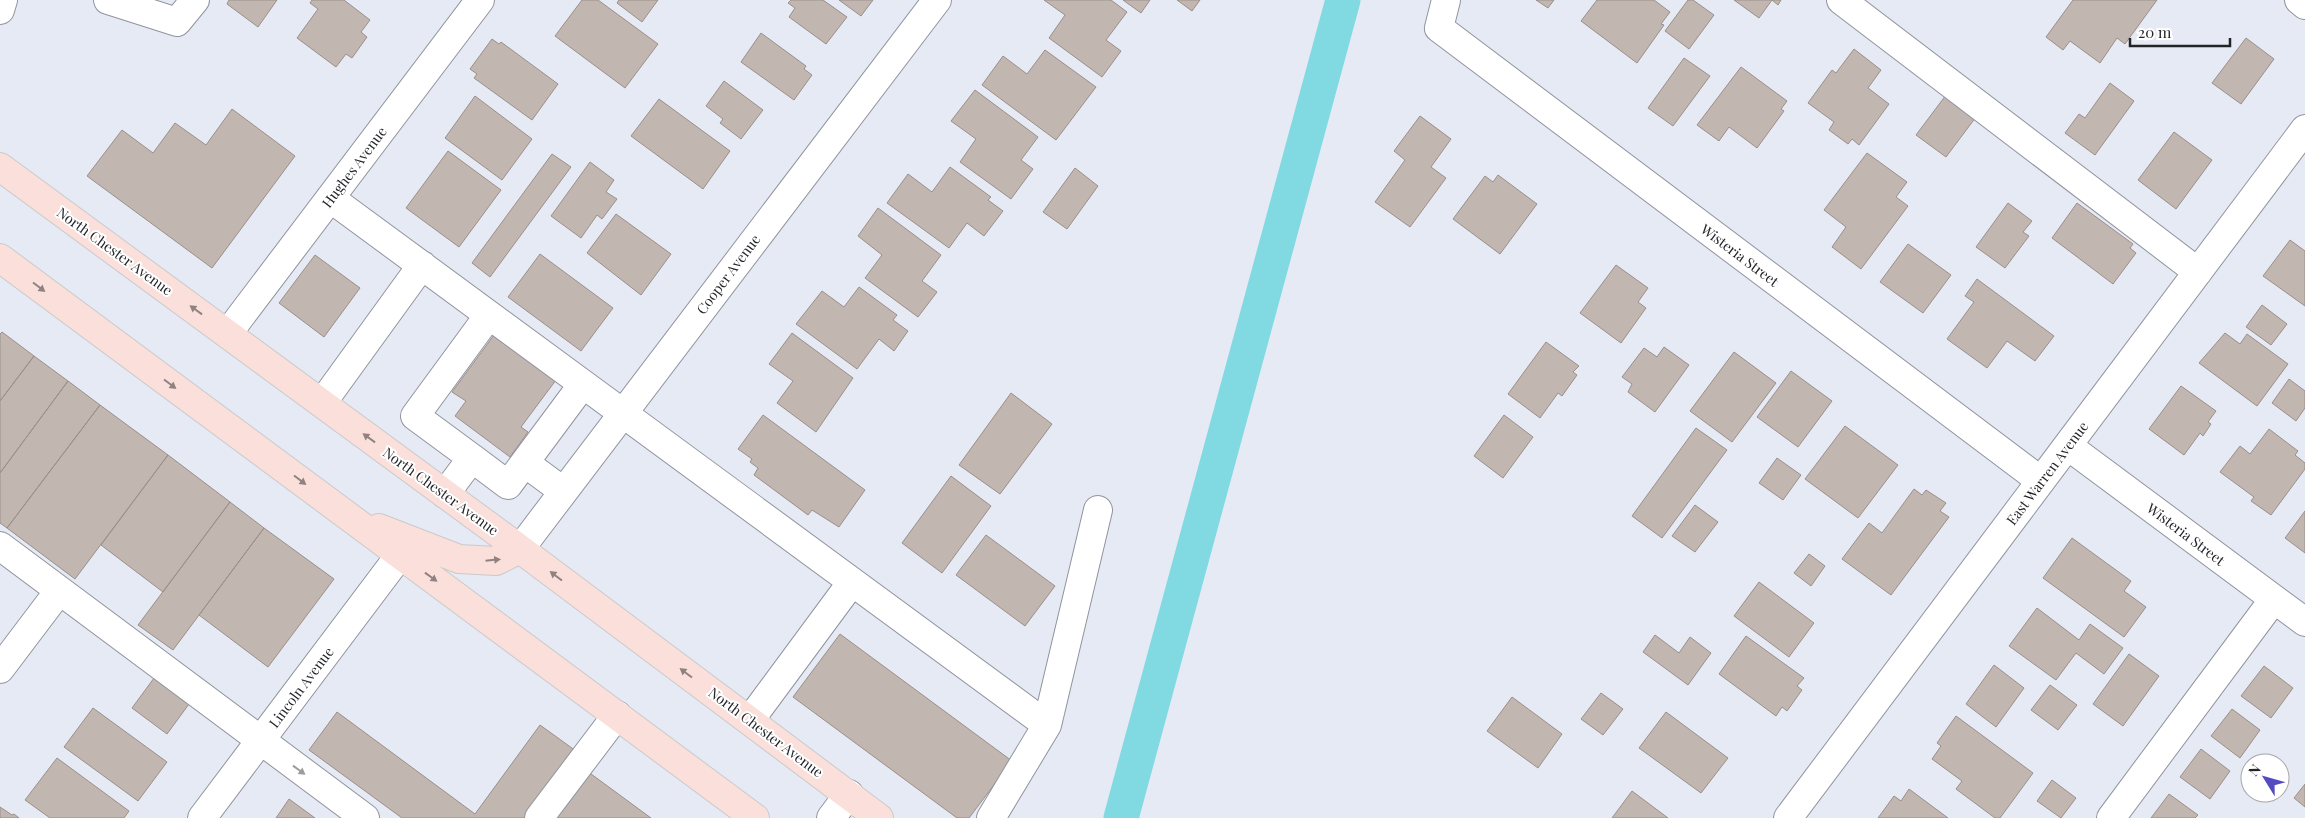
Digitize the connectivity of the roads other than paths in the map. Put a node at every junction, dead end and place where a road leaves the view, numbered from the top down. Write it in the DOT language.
graph roads {
  1 [pos="3,0"];
  2 [pos="108,0"];
  3 [pos="195,0"];
  4 [pos="480,0"];
  5 [pos="938,0"];
  6 [pos="1446,0"];
  7 [pos="1842,0"];
  8 [pos="2299,0"];
  9 [pos="2305,5"];
  10 [pos="0,10"];
  11 [pos="2305,129"];
  12 [pos="0,167"];
  13 [pos="330,198"];
  14 [pos="0,258"];
  15 [pos="422,265"];
  16 [pos="2198,272"];
  17 [pos="489,315"];
  18 [pos="228,333"];
  19 [pos="583,384"];
  20 [pos="322,403"];
  21 [pos="622,414"];
  22 [pos="2068,446"];
  23 [pos="472,458"];
  24 [pos="525,463"];
  25 [pos="2040,481"];
  26 [pos="563,491"];
  27 [pos="445,494"];
  28 [pos="1098,510"];
  29 [pos="348,516"];
  30 [pos="0,546"];
  31 [pos="520,549"];
  32 [pos="400,555"];
  33 [pos="852,582"];
  34 [pos="59,591"];
  35 [pos="2274,599"];
  36 [pos="2305,622"];
  37 [pos="0,669"];
  38 [pos="618,715"];
  39 [pos="750,720"];
  40 [pos="1047,725"];
  41 [pos="260,741"];
  42 [pos="849,794"];
  43 [pos="202,818"];
  44 [pos="365,818"];
  45 [pos="539,818"];
  46 [pos="755,818"];
  47 [pos="831,818"];
  48 [pos="879,818"];
  49 [pos="991,818"];
  50 [pos="1788,818"];
  51 [pos="2111,818"];
  1 -- 10 [label="street"];
  2 -- 3 [label="street"];
  4 -- 13 [label="street, Hughes Avenue"];
  5 -- 21 [label="street, Cooper Avenue"];
  6 -- 25 [label="street, Wisteria Street"];
  7 -- 16 [label="street"];
  8 -- 9 [label="street"];
  11 -- 16 [label="street, East Warren Avenue"];
  18 -- 12 [label="main road, North Chester Avenue, one-way"];
  13 -- 15 [label="street"];
  13 -- 18 [label="street, Hughes Avenue"];
  14 -- 29 [label="main road, one-way"];
  15 -- 17 [label="street"];
  15 -- 20 [label="street"];
  16 -- 22 [label="street, East Warren Avenue"];
  17 -- 19 [label="street"];
  17 -- 23 [label="street"];
  18 -- 20 [label="main road, North Chester Avenue"];
  19 -- 21 [label="street"];
  19 -- 24 [label="street"];
  27 -- 20 [label="main road, North Chester Avenue, one-way"];
  21 -- 26 [label="street, Cooper Avenue"];
  21 -- 33 [label="street"];
  22 -- 25 [label="street, East Warren Avenue"];
  22 -- 35 [label="street, Wisteria Street"];
  23 -- 24 [label="street"];
  23 -- 27 [label="street"];
  24 -- 26 [label="street"];
  25 -- 50 [label="street, East Warren Avenue"];
  26 -- 31 [label="street, Cooper Avenue"];
  27 -- 31 [label="main road, North Chester Avenue"];
  28 -- 40 [label="street"];
  29 -- 31 [label="main road, one-way"];
  29 -- 32 [label="main road"];
  30 -- 34 [label="street"];
  39 -- 31 [label="main road, North Chester Avenue, one-way"];
  32 -- 38 [label="main road, one-way"];
  32 -- 41 [label="street, Lincoln Avenue"];
  33 -- 39 [label="street"];
  33 -- 40 [label="street"];
  34 -- 37 [label="street"];
  34 -- 41 [label="street"];
  35 -- 36 [label="street, Wisteria Street"];
  35 -- 51 [label="street"];
  38 -- 45 [label="street"];
  38 -- 46 [label="main road"];
  39 -- 42 [label="main road, North Chester Avenue"];
  40 -- 49 [label="street"];
  41 -- 43 [label="street, Lincoln Avenue"];
  41 -- 44 [label="street, one-way"];
  42 -- 47 [label="street"];
  42 -- 48 [label="main road, North Chester Avenue"];
}
